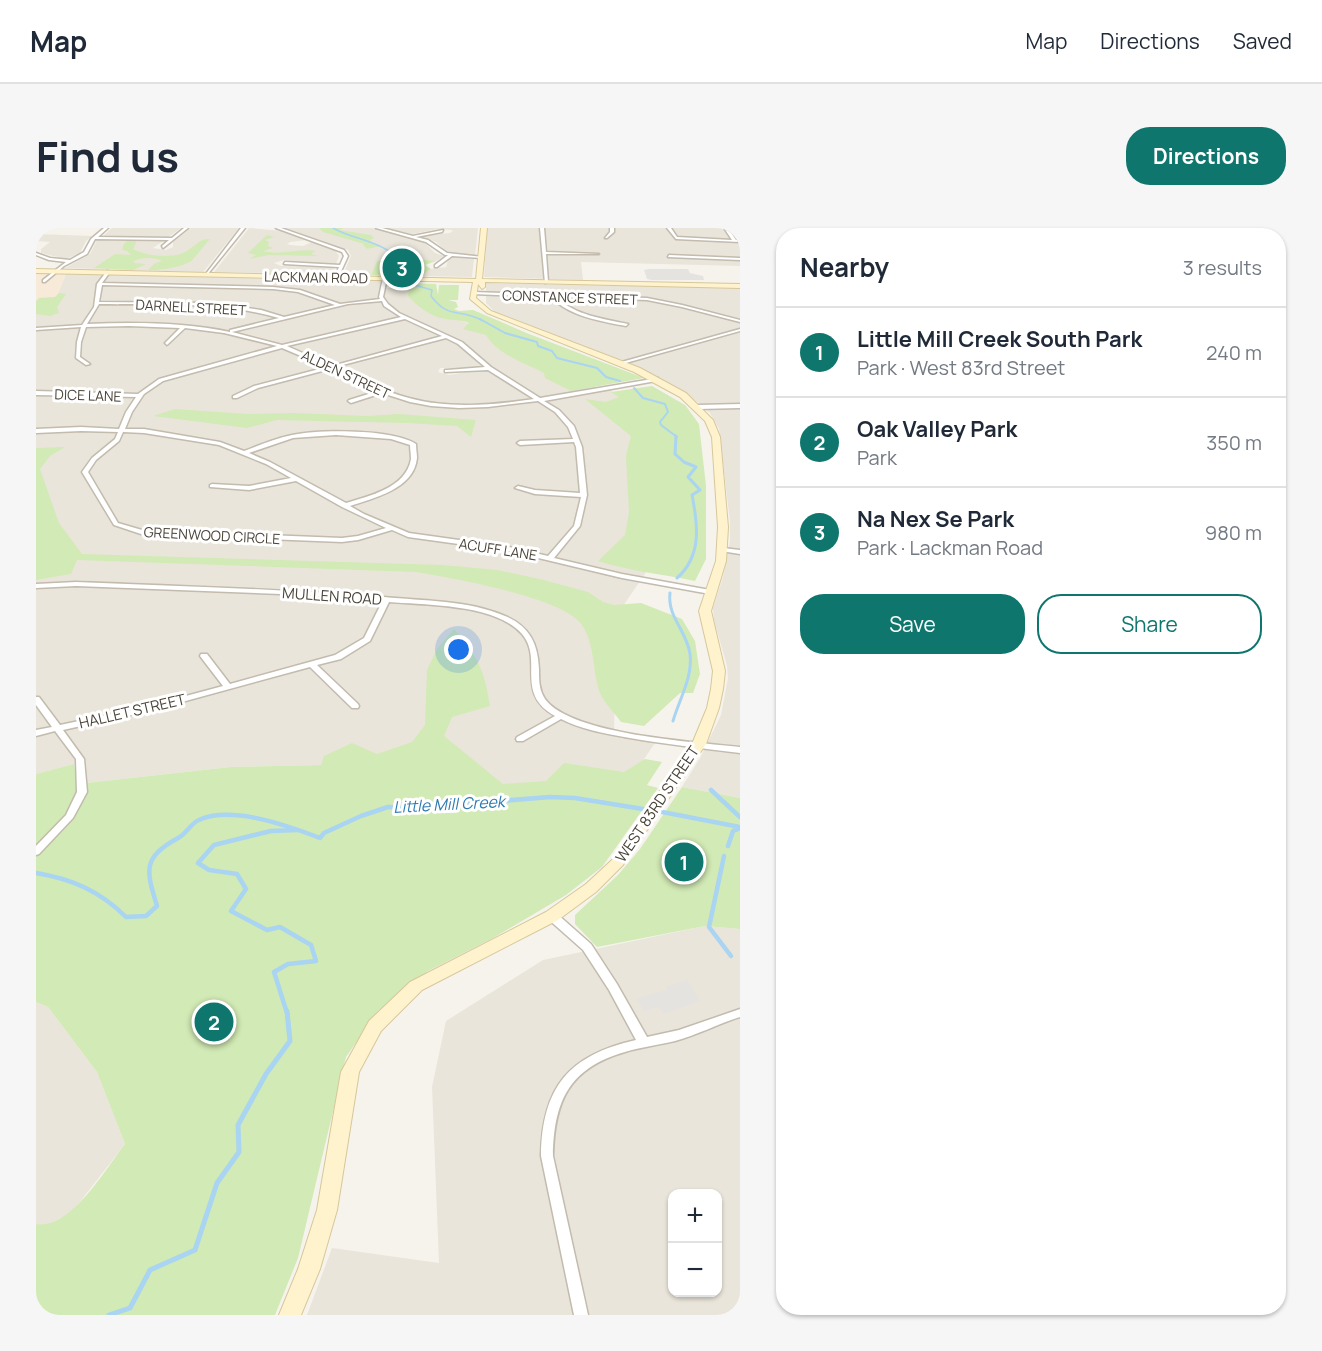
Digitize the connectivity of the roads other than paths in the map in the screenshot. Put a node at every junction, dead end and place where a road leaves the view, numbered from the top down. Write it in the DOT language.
graph roads {
  1 [pos="106,228"];
  2 [pos="186,228"];
  3 [pos="243,228"];
  4 [pos="278,228"];
  5 [pos="378,228"];
  6 [pos="483,228"];
  7 [pos="542,228"];
  8 [pos="612,228"];
  9 [pos="669,228"];
  10 [pos="726,228"];
  11 [pos="442,231"];
  12 [pos="412,236"];
  13 [pos="606,237"];
  14 [pos="95,238"];
  15 [pos="171,239"];
  16 [pos="313,241"];
  17 [pos="737,241"];
  18 [pos="298,244"];
  19 [pos="163,247"];
  20 [pos="544,253"];
  21 [pos="36,254"];
  22 [pos="597,254"];
  23 [pos="450,255"];
  24 [pos="669,256"];
  25 [pos="481,257"];
  26 [pos="739,258"];
  27 [pos="69,261"];
  28 [pos="285,263"];
  29 [pos="341,266"];
  30 [pos="436,266"];
  31 [pos="36,271"];
  32 [pos="56,271"];
  33 [pos="108,272"];
  34 [pos="206,274"];
  35 [pos="337,277"];
  36 [pos="385,278"];
  37 [pos="479,280"];
  38 [pos="45,281"];
  39 [pos="546,282"];
  40 [pos="99,284"];
  41 [pos="740,286"];
  42 [pos="553,295"];
  43 [pos="477,296"];
  44 [pos="675,298"];
  45 [pos="383,300"];
  46 [pos="97,303"];
  47 [pos="667,303"];
  48 [pos="340,305"];
  49 [pos="283,318"];
  50 [pos="404,318"];
  51 [pos="740,321"];
  52 [pos="626,325"];
  53 [pos="84,326"];
  54 [pos="183,327"];
  55 [pos="36,328"];
  56 [pos="740,330"];
  57 [pos="226,333"];
  58 [pos="446,337"];
  59 [pos="167,344"];
  60 [pos="283,346"];
  61 [pos="620,363"];
  62 [pos="88,364"];
  63 [pos="330,368"];
  64 [pos="489,368"];
  65 [pos="447,371"];
  66 [pos="656,379"];
  67 [pos="380,392"];
  68 [pos="36,393"];
  69 [pos="140,396"];
  70 [pos="235,397"];
  71 [pos="539,399"];
  72 [pos="351,401"];
  73 [pos="740,406"];
  74 [pos="698,407"];
  75 [pos="122,430"];
  76 [pos="36,431"];
  77 [pos="577,440"];
  78 [pos="520,443"];
  79 [pos="244,453"];
  80 [pos="296,479"];
  81 [pos="212,486"];
  82 [pos="518,488"];
  83 [pos="584,495"];
  84 [pos="344,506"];
  85 [pos="390,529"];
  86 [pos="723,550"];
  87 [pos="740,552"];
  88 [pos="550,558"];
  89 [pos="36,586"];
  90 [pos="710,592"];
  91 [pos="386,600"];
  92 [pos="204,656"];
  93 [pos="312,665"];
  94 [pos="228,687"];
  95 [pos="36,699"];
  96 [pos="355,706"];
  97 [pos="560,717"];
  98 [pos="57,728"];
  99 [pos="36,733"];
  100 [pos="520,738"];
  101 [pos="699,744"];
  102 [pos="740,750"];
  103 [pos="37,851"];
  104 [pos="552,916"];
  105 [pos="740,1013"];
  106 [pos="644,1043"];
  107 [pos="290,1315"];
  108 [pos="581,1315"];
  1 -- 14 [label="street"];
  2 -- 15 [label="street"];
  3 -- 34 [label="street"];
  4 -- 16 [label="street"];
  5 -- 12 [label="street"];
  6 -- 25 [label="street"];
  7 -- 20 [label="street"];
  8 -- 13 [label="street"];
  9 -- 17 [label="street"];
  10 -- 17 [label="street"];
  11 -- 12 [label="street"];
  12 -- 23 [label="street"];
  14 -- 15 [label="street"];
  14 -- 27 [label="street"];
  15 -- 19 [label="street"];
  16 -- 18 [label="street"];
  16 -- 29 [label="street"];
  20 -- 22 [label="street"];
  20 -- 39 [label="street"];
  21 -- 27 [label="street"];
  23 -- 25 [label="street"];
  23 -- 30 [label="street"];
  24 -- 26 [label="street"];
  25 -- 37 [label="street"];
  27 -- 32 [label="street"];
  28 -- 29 [label="street"];
  29 -- 35 [label="street"];
  31 -- 32 [label="street, LACKMAN ROAD"];
  32 -- 33 [label="street, LACKMAN ROAD"];
  32 -- 38 [label="street"];
  33 -- 34 [label="street, LACKMAN ROAD"];
  33 -- 40 [label="street"];
  34 -- 35 [label="street, LACKMAN ROAD"];
  35 -- 36 [label="street, LACKMAN ROAD"];
  36 -- 37 [label="street, LACKMAN ROAD"];
  36 -- 45 [label="street"];
  37 -- 39 [label="street, LACKMAN ROAD"];
  37 -- 43 [label="street"];
  39 -- 41 [label="street, LACKMAN ROAD"];
  40 -- 46 [label="street"];
  40 -- 48 [label="street"];
  42 -- 43 [label="street, CONSTANCE STREET"];
  42 -- 47 [label="street, CONSTANCE STREET"];
  42 -- 52 [label="street"];
  43 -- 61 [label="street, WEST 83RD STREET"];
  44 -- 47 [label="street"];
  45 -- 48 [label="street"];
  45 -- 50 [label="street"];
  46 -- 49 [label="street, DARNELL STREET"];
  46 -- 53 [label="street"];
  47 -- 51 [label="street, CONSTANCE STREET"];
  48 -- 49 [label="street"];
  49 -- 57 [label="street"];
  50 -- 58 [label="street"];
  50 -- 60 [label="street"];
  53 -- 54 [label="street, ALDEN STREET"];
  53 -- 55 [label="street, ALDEN STREET"];
  53 -- 62 [label="street"];
  54 -- 57 [label="street, ALDEN STREET"];
  54 -- 59 [label="street"];
  56 -- 61 [label="street"];
  57 -- 60 [label="street, ALDEN STREET"];
  58 -- 63 [label="street"];
  58 -- 64 [label="street"];
  60 -- 63 [label="street, ALDEN STREET"];
  60 -- 69 [label="street"];
  61 -- 66 [label="street, WEST 83RD STREET"];
  63 -- 67 [label="street, ALDEN STREET"];
  63 -- 70 [label="street"];
  64 -- 65 [label="street"];
  64 -- 71 [label="street"];
  66 -- 71 [label="street, ALDEN STREET"];
  66 -- 74 [label="street, WEST 83RD STREET"];
  67 -- 71 [label="street, ALDEN STREET"];
  67 -- 72 [label="street"];
  68 -- 69 [label="street, DICE LANE"];
  69 -- 75 [label="street"];
  71 -- 77 [label="street"];
  73 -- 74 [label="street"];
  74 -- 86 [label="street, WEST 83RD STREET"];
  75 -- 76 [label="street, ACUFF LANE"];
  75 -- 79 [label="street, ACUFF LANE"];
  75 -- 85 [label="street, GREENWOOD CIRCLE"];
  77 -- 78 [label="street"];
  77 -- 83 [label="street"];
  79 -- 80 [label="street, ACUFF LANE"];
  79 -- 84 [label="street"];
  80 -- 81 [label="street"];
  80 -- 84 [label="street, ACUFF LANE"];
  82 -- 83 [label="street"];
  83 -- 88 [label="street"];
  84 -- 85 [label="street, ACUFF LANE"];
  85 -- 88 [label="street, ACUFF LANE"];
  86 -- 87 [label="street"];
  86 -- 90 [label="street, WEST 83RD STREET"];
  88 -- 90 [label="street, ACUFF LANE"];
  89 -- 91 [label="street, MULLEN ROAD"];
  90 -- 101 [label="street, WEST 83RD STREET"];
  91 -- 93 [label="street, HALLET STREET"];
  91 -- 97 [label="street, MULLEN ROAD"];
  92 -- 94 [label="street"];
  93 -- 94 [label="street, HALLET STREET"];
  93 -- 96 [label="street"];
  94 -- 98 [label="street, HALLET STREET"];
  95 -- 98 [label="street"];
  97 -- 100 [label="street"];
  97 -- 101 [label="street, MULLEN ROAD"];
  98 -- 99 [label="street, HALLET STREET"];
  98 -- 103 [label="street"];
  101 -- 102 [label="street, MULLEN ROAD"];
  101 -- 104 [label="street, WEST 83RD STREET"];
  104 -- 106 [label="street"];
  104 -- 107 [label="street, WEST 83RD STREET"];
  105 -- 106 [label="street"];
  106 -- 108 [label="street"];
}
